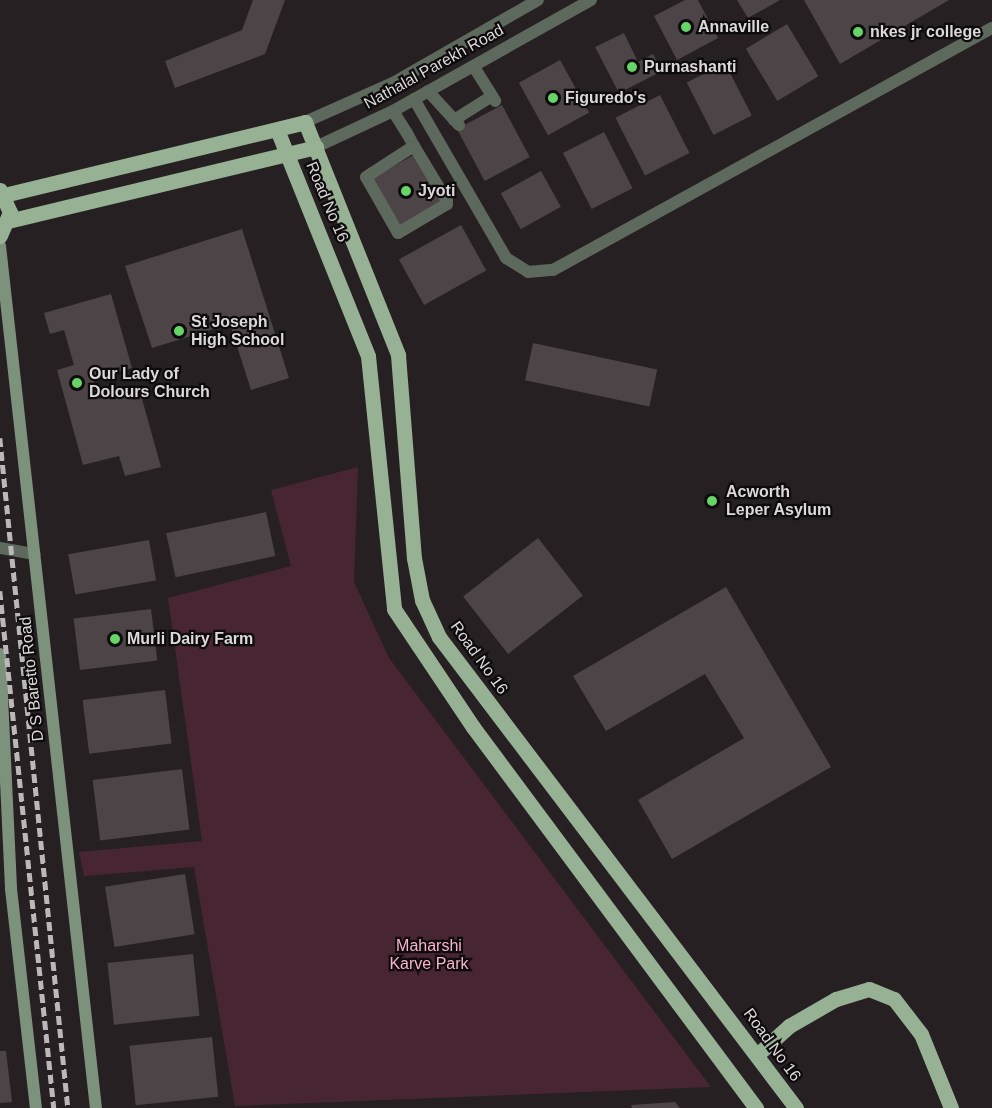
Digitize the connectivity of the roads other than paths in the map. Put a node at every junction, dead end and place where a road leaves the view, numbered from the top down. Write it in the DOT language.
graph roads {
  1 [pos="538,0"];
  2 [pos="591,0"];
  3 [pos="992,28"];
  4 [pos="474,67"];
  5 [pos="428,91"];
  6 [pos="414,99"];
  7 [pos="393,111"];
  8 [pos="305,122"];
  9 [pos="278,132"];
  10 [pos="414,146"];
  11 [pos="316,147"];
  12 [pos="288,156"];
  13 [pos="2,193"];
  14 [pos="8,221"];
  15 [pos="0,236"];
  16 [pos="0,246"];
  17 [pos="0,548"];
  18 [pos="34,554"];
  19 [pos="0,654"];
  20 [pos="477,687"];
  21 [pos="457,705"];
  22 [pos="758,1054"];
  23 [pos="36,1108"];
  24 [pos="96,1108"];
  25 [pos="756,1108"];
  26 [pos="796,1108"];
  27 [pos="951,1108"];
  1 -- 8 [label="street, Nathalal Parekh Road"];
  2 -- 4 [label="street, Nathalal Parekh Road"];
  3 -- 6 [label="street"];
  4 -- 5 [label="street, Nathalal Parekh Road"];
  4 -- 5 [label="street"];
  5 -- 6 [label="street, Nathalal Parekh Road"];
  6 -- 7 [label="street, Nathalal Parekh Road"];
  7 -- 10 [label="street"];
  7 -- 11 [label="street, Nathalal Parekh Road"];
  8 -- 9 [label="main road, Nathalal Parekh Road"];
  8 -- 11 [label="main road"];
  9 -- 12 [label="main road, Road No 16"];
  9 -- 13 [label="main road, Nathalal Parekh Road"];
  10 -- 10 [label="street"];
  11 -- 12 [label="main road"];
  11 -- 20 [label="main road, Road No 16"];
  12 -- 14 [label="main road"];
  12 -- 21 [label="main road, Road No 16"];
  13 -- 14 [label="main road"];
  14 -- 15 [label="main road"];
  16 -- 18 [label="main road, D S Baretto Road"];
  17 -- 18 [label="street"];
  18 -- 24 [label="main road, D S Baretto Road"];
  19 -- 23 [label="main road, D S Baretto Road"];
  20 -- 21 [label="main road"];
  20 -- 22 [label="main road, Road No 16"];
  21 -- 25 [label="main road, Road No 16"];
  22 -- 26 [label="main road, Road No 16"];
  22 -- 27 [label="main road"];
}
